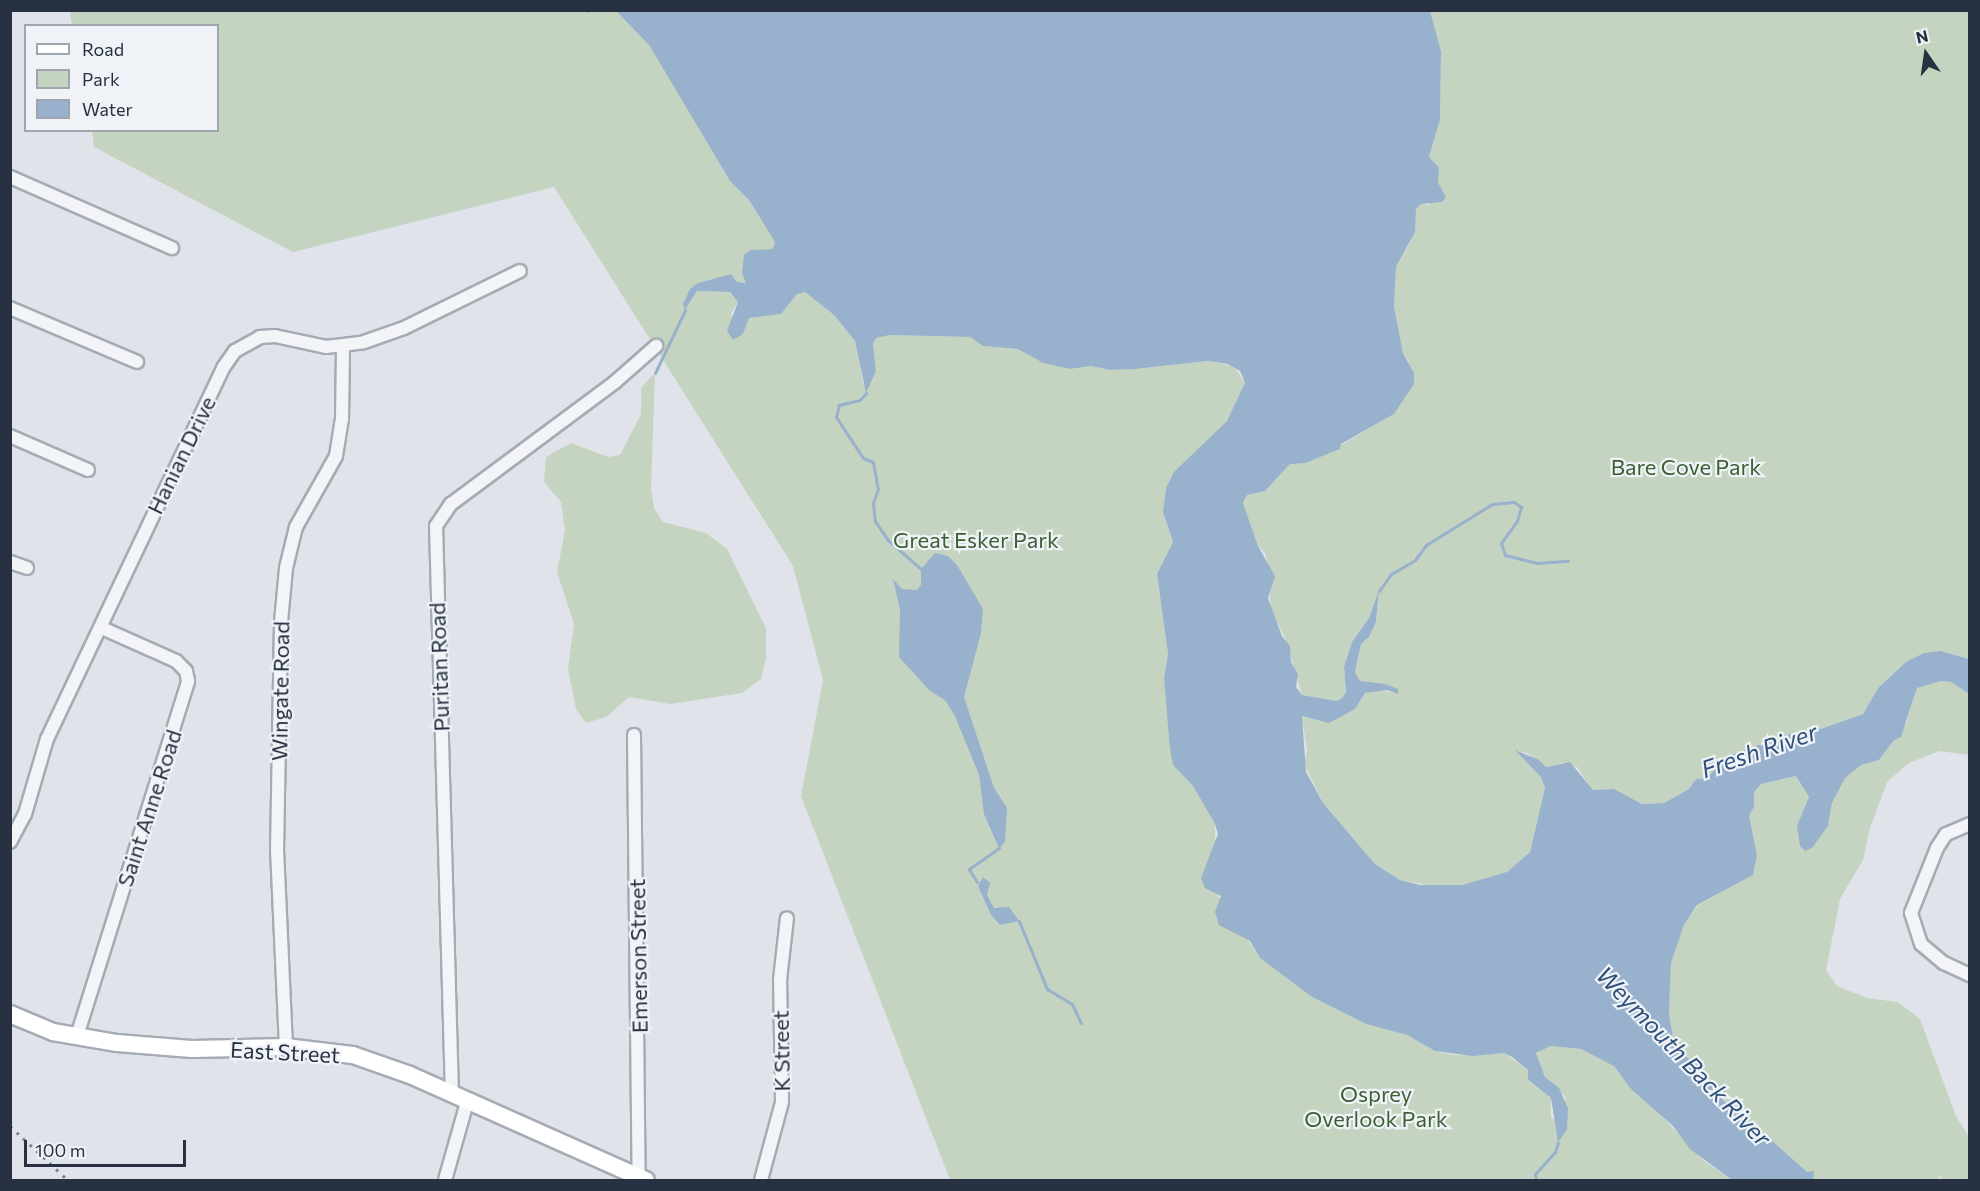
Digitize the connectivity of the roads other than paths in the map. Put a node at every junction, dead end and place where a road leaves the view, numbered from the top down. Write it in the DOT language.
graph roads {
  1 [pos="10,177"];
  2 [pos="172,248"];
  3 [pos="520,271"];
  4 [pos="10,308"];
  5 [pos="656,346"];
  6 [pos="343,347"];
  7 [pos="137,362"];
  8 [pos="10,436"];
  9 [pos="88,470"];
  10 [pos="10,562"];
  11 [pos="27,568"];
  12 [pos="102,627"];
  13 [pos="634,735"];
  14 [pos="1970,824"];
  15 [pos="10,842"];
  16 [pos="787,918"];
  17 [pos="1970,975"];
  18 [pos="10,1014"];
  19 [pos="77,1036"];
  20 [pos="286,1047"];
  21 [pos="452,1095"];
  22 [pos="467,1102"];
  23 [pos="642,1179"];
  24 [pos="445,1180"];
  25 [pos="761,1180"];
  1 -- 2 [label="street"];
  3 -- 6 [label="street, Hanian Drive"];
  4 -- 7 [label="street"];
  5 -- 21 [label="street, Puritan Road"];
  6 -- 12 [label="street, Hanian Drive"];
  6 -- 20 [label="street, Wingate Road"];
  8 -- 9 [label="street"];
  10 -- 11 [label="street"];
  12 -- 15 [label="street, Hanian Drive"];
  12 -- 19 [label="street, Saint Anne Road"];
  13 -- 23 [label="street, Emerson Street"];
  14 -- 17 [label="street"];
  16 -- 25 [label="street, K Street"];
  18 -- 19 [label="street, East Street"];
  19 -- 20 [label="street, East Street"];
  20 -- 21 [label="street, East Street"];
  21 -- 22 [label="street, East Street"];
  22 -- 23 [label="street, East Street"];
  22 -- 24 [label="street"];
}
